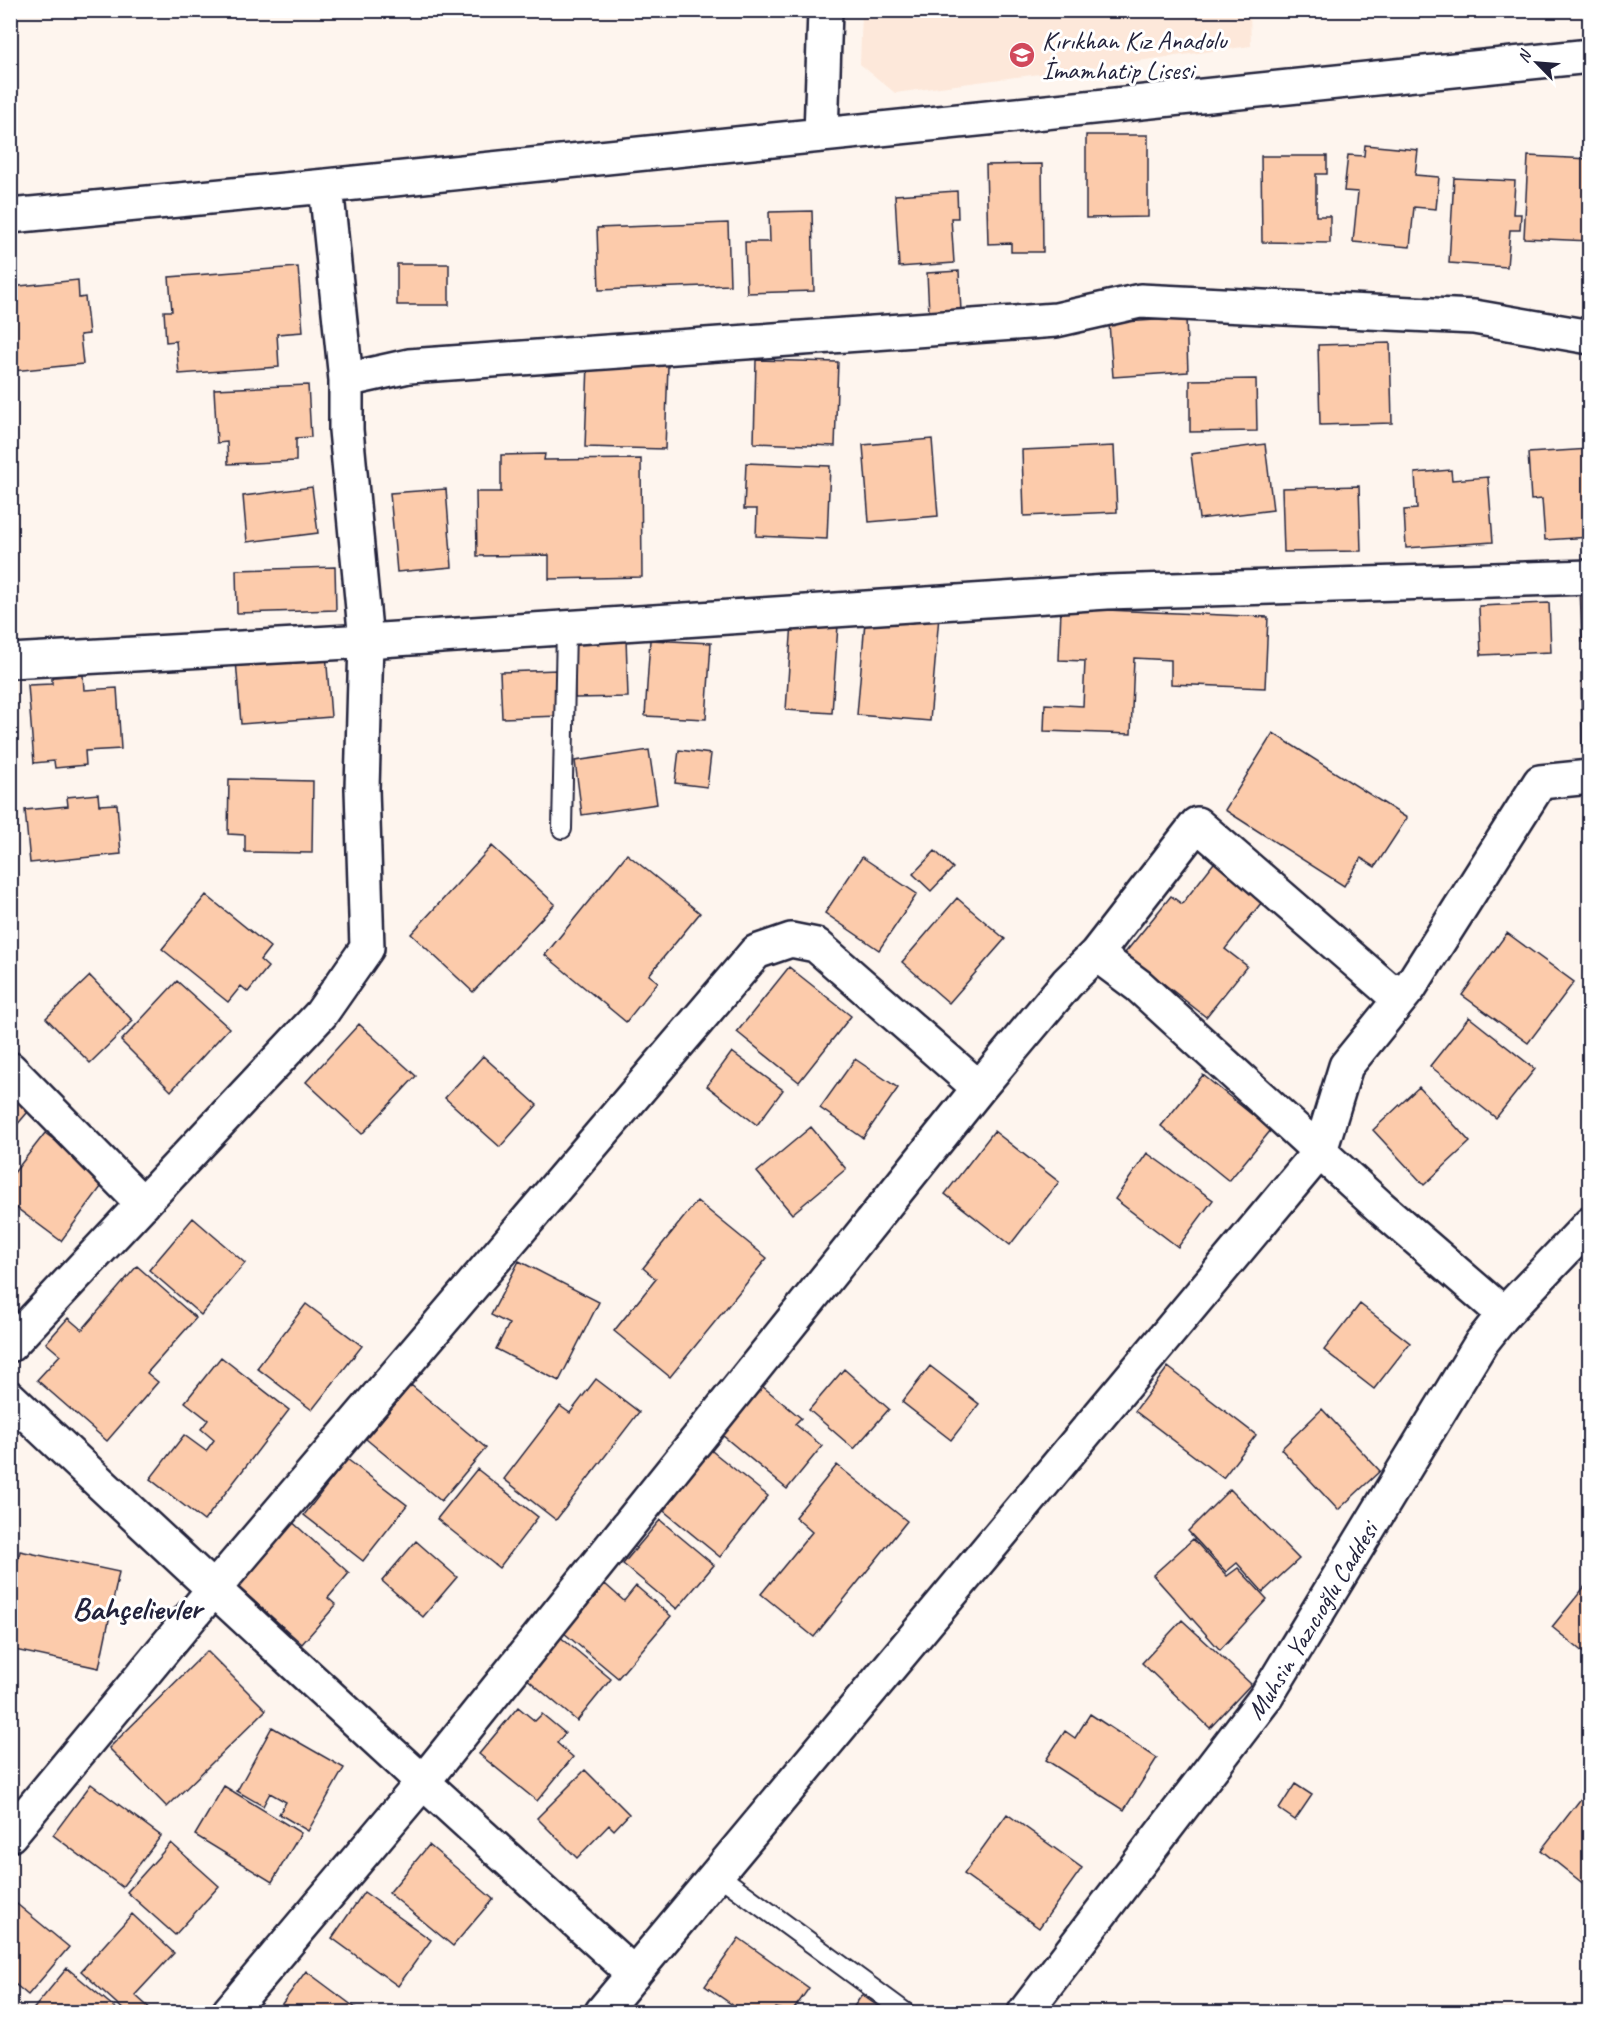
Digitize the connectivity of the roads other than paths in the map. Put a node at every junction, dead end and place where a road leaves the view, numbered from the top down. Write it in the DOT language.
graph roads {
  1 [pos="825,10"];
  2 [pos="1590,56"];
  3 [pos="821,135"];
  4 [pos="326,186"];
  5 [pos="10,216"];
  6 [pos="1590,338"];
  7 [pos="346,380"];
  8 [pos="1590,577"];
  9 [pos="566,628"];
  10 [pos="366,641"];
  11 [pos="10,661"];
  12 [pos="1590,777"];
  13 [pos="562,829"];
  14 [pos="1096,954"];
  15 [pos="1410,987"];
  16 [pos="10,1069"];
  17 [pos="979,1088"];
  18 [pos="1320,1151"];
  19 [pos="143,1204"];
  20 [pos="1590,1224"];
  21 [pos="1504,1314"];
  22 [pos="10,1345"];
  23 [pos="10,1398"];
  24 [pos="213,1590"];
  25 [pos="422,1783"];
  26 [pos="10,1835"];
  27 [pos="717,1874"];
  28 [pos="634,1974"];
  29 [pos="229,2013"];
  30 [pos="602,2013"];
  31 [pos="905,2013"];
  32 [pos="1025,2013"];
  1 -- 3 [label="street"];
  2 -- 3 [label="street"];
  3 -- 4 [label="street"];
  4 -- 5 [label="street"];
  4 -- 7 [label="street"];
  6 -- 7 [label="street"];
  7 -- 10 [label="street"];
  8 -- 9 [label="street"];
  9 -- 10 [label="street"];
  9 -- 13 [label="lane"];
  10 -- 11 [label="street"];
  10 -- 19 [label="street"];
  12 -- 15 [label="street"];
  14 -- 15 [label="street"];
  14 -- 17 [label="street"];
  14 -- 18 [label="street"];
  15 -- 18 [label="street"];
  16 -- 19 [label="street"];
  17 -- 24 [label="street"];
  17 -- 25 [label="street"];
  18 -- 21 [label="street"];
  18 -- 27 [label="street"];
  19 -- 22 [label="street"];
  20 -- 21 [label="street, Muhsin Yazıcıoğlu Caddesi"];
  21 -- 32 [label="street, Muhsin Yazıcıoğlu Caddesi"];
  23 -- 24 [label="street"];
  24 -- 25 [label="street"];
  24 -- 26 [label="street"];
  25 -- 28 [label="street"];
  25 -- 29 [label="street"];
  27 -- 28 [label="street"];
  27 -- 31 [label="lane"];
  28 -- 30 [label="street"];
}
